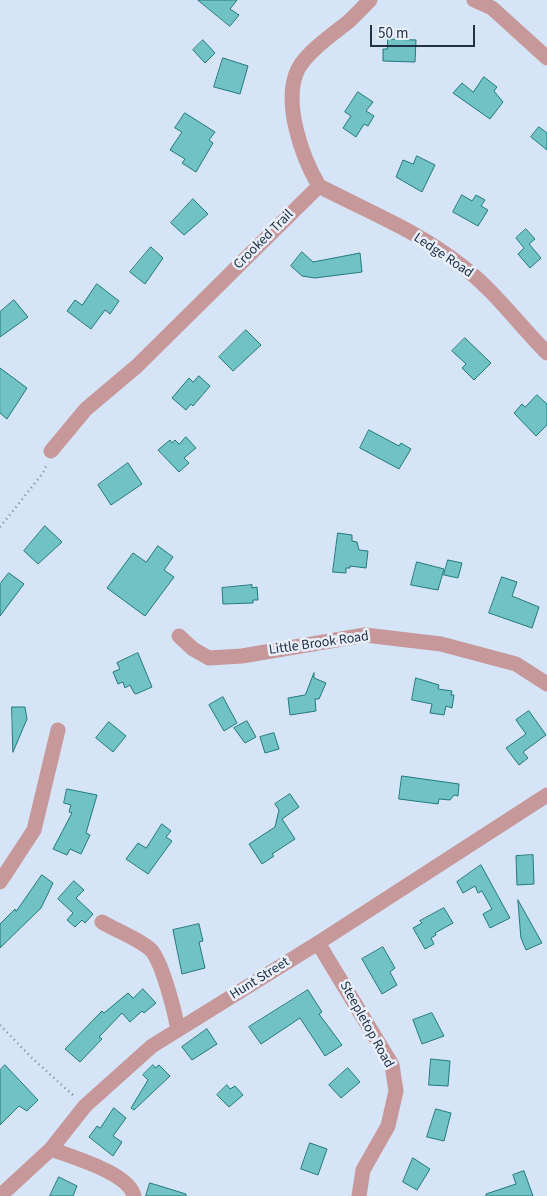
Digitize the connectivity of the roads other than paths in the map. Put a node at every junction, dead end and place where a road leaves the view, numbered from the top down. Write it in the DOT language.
graph roads {
  1 [pos="370,0"];
  2 [pos="474,0"];
  3 [pos="547,58"];
  4 [pos="319,186"];
  5 [pos="547,353"];
  6 [pos="52,451"];
  7 [pos="179,636"];
  8 [pos="547,684"];
  9 [pos="58,730"];
  10 [pos="547,795"];
  11 [pos="0,882"];
  12 [pos="102,922"];
  13 [pos="318,943"];
  14 [pos="178,1030"];
  15 [pos="51,1149"];
  16 [pos="0,1196"];
  17 [pos="134,1196"];
  18 [pos="359,1196"];
  1 -- 4 [label="street"];
  2 -- 3 [label="street"];
  4 -- 5 [label="street, Ledge Road"];
  4 -- 6 [label="street, Crooked Trail"];
  7 -- 8 [label="street, Little Brook Road"];
  9 -- 11 [label="street"];
  10 -- 13 [label="street, Hunt Street"];
  12 -- 14 [label="street"];
  13 -- 14 [label="street, Hunt Street"];
  13 -- 18 [label="street, Steepletop Road"];
  14 -- 15 [label="street, Hunt Street"];
  15 -- 16 [label="street, Hunt Street"];
  15 -- 17 [label="street"];
}
